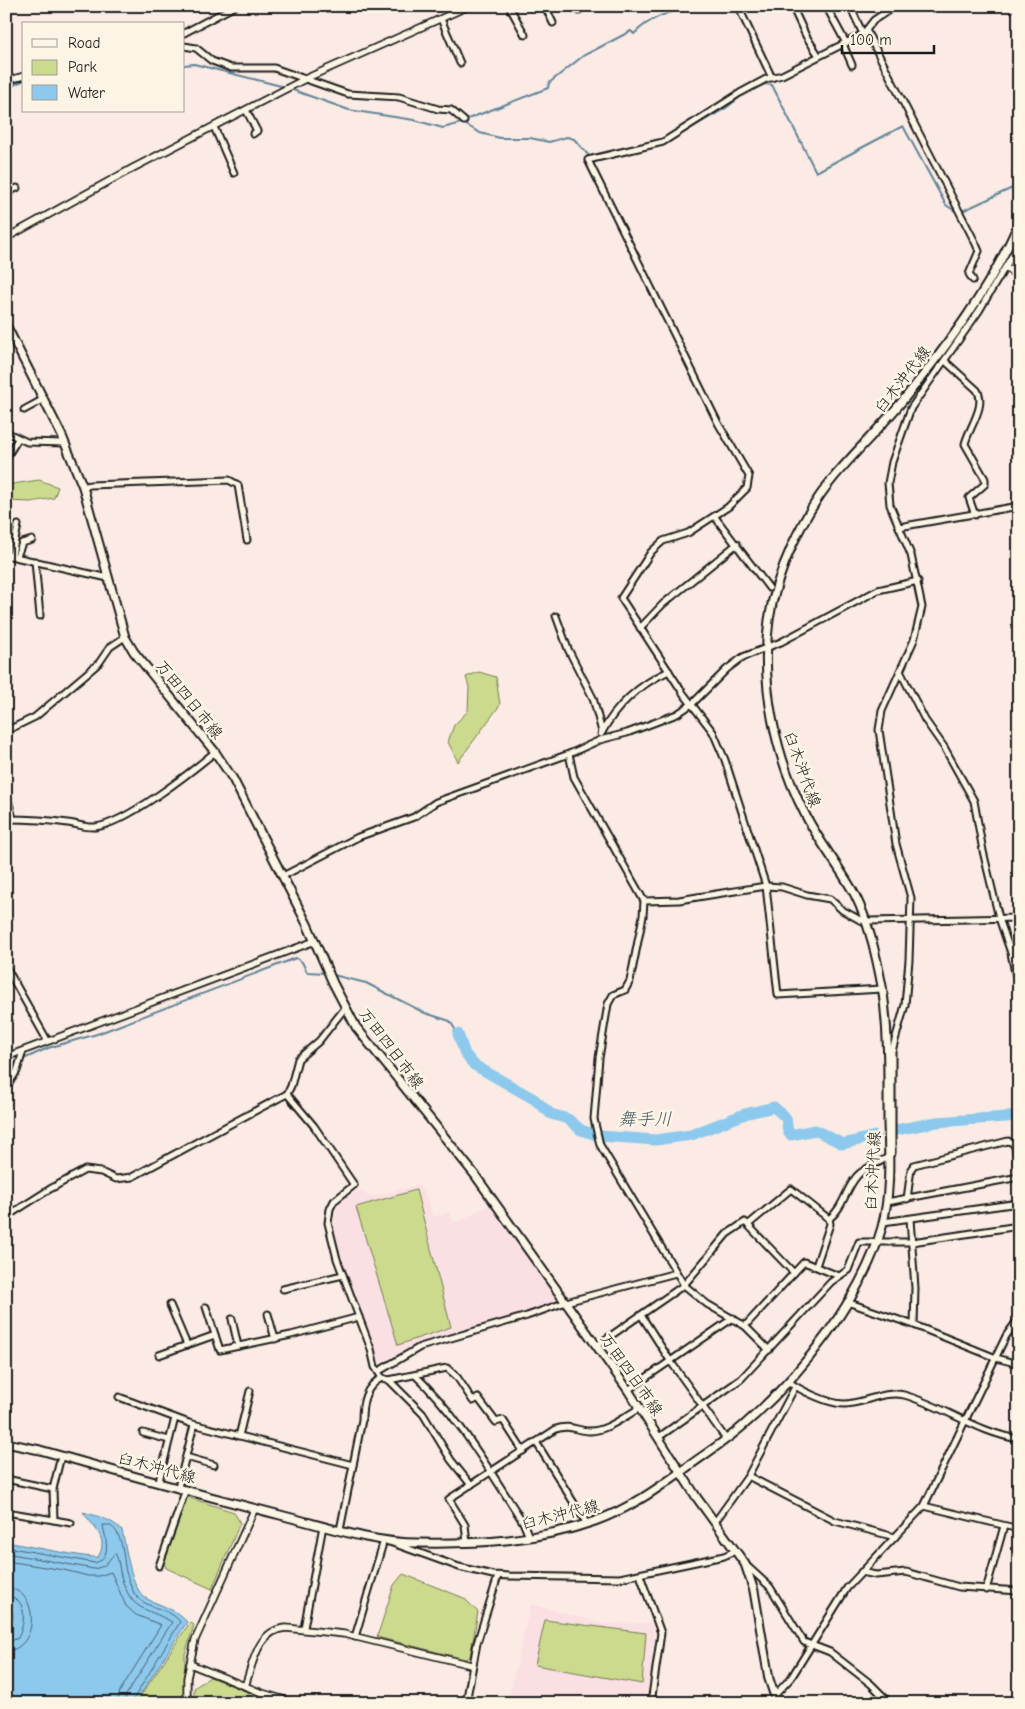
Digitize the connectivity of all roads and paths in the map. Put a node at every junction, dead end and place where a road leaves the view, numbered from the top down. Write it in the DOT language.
graph roads {
  1 [pos="236,6"];
  2 [pos="469,6"];
  3 [pos="509,6"];
  4 [pos="545,6"];
  5 [pos="738,6"];
  6 [pos="792,6"];
  7 [pos="826,6"];
  8 [pos="850,6"];
  9 [pos="894,6"];
  10 [pos="441,19"];
  11 [pos="553,23"];
  12 [pos="185,32"];
  13 [pos="865,33"];
  14 [pos="525,35"];
  15 [pos="845,44"];
  16 [pos="185,46"];
  17 [pos="819,56"];
  18 [pos="460,63"];
  19 [pos="852,65"];
  20 [pos="22,77"];
  21 [pos="307,78"];
  22 [pos="772,78"];
  23 [pos="6,81"];
  24 [pos="246,110"];
  25 [pos="464,121"];
  26 [pos="214,127"];
  27 [pos="253,134"];
  28 [pos="234,172"];
  29 [pos="17,188"];
  30 [pos="6,193"];
  31 [pos="1019,222"];
  32 [pos="6,238"];
  33 [pos="1019,244"];
  34 [pos="1007,268"];
  35 [pos="1019,278"];
  36 [pos="973,280"];
  37 [pos="6,325"];
  38 [pos="945,361"];
  39 [pos="44,399"];
  40 [pos="24,410"];
  41 [pos="6,432"];
  42 [pos="18,440"];
  43 [pos="65,443"];
  44 [pos="6,458"];
  45 [pos="83,487"];
  46 [pos="1019,506"];
  47 [pos="975,515"];
  48 [pos="715,517"];
  49 [pos="18,525"];
  50 [pos="899,527"];
  51 [pos="32,540"];
  52 [pos="247,540"];
  53 [pos="737,544"];
  54 [pos="12,556"];
  55 [pos="35,561"];
  56 [pos="108,578"];
  57 [pos="918,581"];
  58 [pos="769,588"];
  59 [pos="40,616"];
  60 [pos="556,616"];
  61 [pos="640,628"];
  62 [pos="125,637"];
  63 [pos="767,646"];
  64 [pos="669,671"];
  65 [pos="900,671"];
  66 [pos="692,704"];
  67 [pos="6,731"];
  68 [pos="602,732"];
  69 [pos="600,740"];
  70 [pos="215,752"];
  71 [pos="569,754"];
  72 [pos="7,796"];
  73 [pos="6,819"];
  74 [pos="13,819"];
  75 [pos="283,876"];
  76 [pos="766,886"];
  77 [pos="644,901"];
  78 [pos="999,918"];
  79 [pos="1019,918"];
  80 [pos="865,920"];
  81 [pos="911,920"];
  82 [pos="315,941"];
  83 [pos="6,966"];
  84 [pos="882,989"];
  85 [pos="1019,992"];
  86 [pos="345,1008"];
  87 [pos="47,1040"];
  88 [pos="23,1051"];
  89 [pos="6,1057"];
  90 [pos="6,1088"];
  91 [pos="287,1094"];
  92 [pos="889,1157"];
  93 [pos="1019,1177"];
  94 [pos="907,1199"];
  95 [pos="887,1202"];
  96 [pos="1019,1203"];
  97 [pos="6,1217"];
  98 [pos="829,1219"];
  99 [pos="910,1219"];
  100 [pos="883,1222"];
  101 [pos="749,1224"];
  102 [pos="1019,1226"];
  103 [pos="912,1242"];
  104 [pos="877,1243"];
  105 [pos="816,1266"];
  106 [pos="794,1273"];
  107 [pos="676,1274"];
  108 [pos="343,1275"];
  109 [pos="839,1276"];
  110 [pos="684,1284"];
  111 [pos="283,1289"];
  112 [pos="566,1302"];
  113 [pos="846,1302"];
  114 [pos="170,1306"];
  115 [pos="206,1307"];
  116 [pos="268,1314"];
  117 [pos="641,1315"];
  118 [pos="359,1317"];
  119 [pos="733,1318"];
  120 [pos="1019,1318"];
  121 [pos="232,1319"];
  122 [pos="914,1325"];
  123 [pos="745,1326"];
  124 [pos="216,1335"];
  125 [pos="275,1339"];
  126 [pos="187,1345"];
  127 [pos="238,1346"];
  128 [pos="596,1346"];
  129 [pos="769,1350"];
  130 [pos="159,1355"];
  131 [pos="996,1358"];
  132 [pos="671,1362"];
  133 [pos="1019,1364"];
  134 [pos="380,1371"];
  135 [pos="415,1375"];
  136 [pos="382,1378"];
  137 [pos="388,1380"];
  138 [pos="788,1381"];
  139 [pos="795,1387"];
  140 [pos="628,1390"];
  141 [pos="250,1391"];
  142 [pos="119,1397"];
  143 [pos="702,1406"];
  144 [pos="640,1408"];
  145 [pos="175,1418"];
  146 [pos="965,1420"];
  147 [pos="194,1424"];
  148 [pos="143,1433"];
  149 [pos="239,1436"];
  150 [pos="659,1437"];
  151 [pos="726,1439"];
  152 [pos="1019,1439"];
  153 [pos="169,1440"];
  154 [pos="536,1442"];
  155 [pos="6,1443"];
  156 [pos="523,1451"];
  157 [pos="61,1456"];
  158 [pos="186,1457"];
  159 [pos="214,1465"];
  160 [pos="353,1465"];
  161 [pos="680,1472"];
  162 [pos="491,1473"];
  163 [pos="748,1476"];
  164 [pos="6,1479"];
  165 [pos="158,1482"];
  166 [pos="471,1485"];
  167 [pos="53,1488"];
  168 [pos="182,1488"];
  169 [pos="924,1506"];
  170 [pos="255,1508"];
  171 [pos="6,1512"];
  172 [pos="54,1520"];
  173 [pos="715,1522"];
  174 [pos="70,1523"];
  175 [pos="587,1524"];
  176 [pos="323,1526"];
  177 [pos="1004,1526"];
  178 [pos="1019,1529"];
  179 [pos="340,1530"];
  180 [pos="895,1537"];
  181 [pos="529,1538"];
  182 [pos="384,1540"];
  183 [pos="467,1542"];
  184 [pos="735,1551"];
  185 [pos="745,1564"];
  186 [pos="159,1566"];
  187 [pos="861,1572"];
  188 [pos="640,1575"];
  189 [pos="498,1576"];
  190 [pos="986,1590"];
  191 [pos="1019,1591"];
  192 [pos="304,1628"];
  193 [pos="355,1637"];
  194 [pos="812,1646"];
  195 [pos="190,1664"];
  196 [pos="471,1665"];
  197 [pos="245,1686"];
  198 [pos="882,1696"];
  199 [pos="774,1700"];
  200 [pos="187,1703"];
  201 [pos="295,1703"];
  202 [pos="466,1703"];
  203 [pos="651,1703"];
  204 [pos="876,1703"];
  205 [pos="890,1703"];
  1 -- 12 [label="street"];
  2 -- 10 [label="street"];
  3 -- 14 [label="street"];
  4 -- 11 [label="street"];
  5 -- 22 [label="street"];
  6 -- 17 [label="street"];
  7 -- 15 [label="street"];
  8 -- 13 [label="street"];
  9 -- 13 [label="street"];
  10 -- 18 [label="street"];
  10 -- 21 [label="street"];
  13 -- 15 [label="street"];
  13 -- 36 [label="street"];
  15 -- 17 [label="street"];
  15 -- 19 [label="street"];
  16 -- 21 [label="street"];
  17 -- 22 [label="street"];
  20 -- 23 [label="street"];
  21 -- 24 [label="street"];
  21 -- 25 [label="street"];
  22 -- 48 [label="street"];
  24 -- 26 [label="street"];
  24 -- 27 [label="street"];
  26 -- 28 [label="street"];
  26 -- 32 [label="street"];
  29 -- 30 [label="street"];
  31 -- 63 [label="main road, 臼木沖代線"];
  33 -- 34 [label="street"];
  34 -- 35 [label="street"];
  34 -- 38 [label="street"];
  37 -- 39 [label="main road, 万田四日市線"];
  38 -- 47 [label="street"];
  38 -- 50 [label="street"];
  39 -- 40 [label="street"];
  39 -- 43 [label="main road, 万田四日市線"];
  41 -- 42 [label="street"];
  42 -- 43 [label="street"];
  42 -- 44 [label="street"];
  43 -- 45 [label="main road, 万田四日市線"];
  45 -- 52 [label="street"];
  45 -- 56 [label="main road, 万田四日市線"];
  46 -- 47 [label="street"];
  47 -- 50 [label="street"];
  48 -- 53 [label="street"];
  48 -- 61 [label="street"];
  49 -- 54 [label="street"];
  50 -- 57 [label="street"];
  51 -- 54 [label="street"];
  53 -- 58 [label="street"];
  53 -- 61 [label="street"];
  54 -- 55 [label="street"];
  55 -- 56 [label="street"];
  55 -- 59 [label="street"];
  56 -- 62 [label="main road, 万田四日市線"];
  57 -- 63 [label="street"];
  57 -- 65 [label="street"];
  60 -- 68 [label="street"];
  61 -- 64 [label="street"];
  62 -- 67 [label="street"];
  62 -- 70 [label="main road, 万田四日市線"];
  63 -- 66 [label="street"];
  63 -- 80 [label="main road, 臼木沖代線"];
  64 -- 66 [label="street"];
  64 -- 68 [label="street"];
  65 -- 78 [label="street"];
  65 -- 81 [label="street"];
  66 -- 69 [label="street"];
  66 -- 76 [label="street"];
  68 -- 69 [label="street"];
  69 -- 71 [label="street"];
  70 -- 74 [label="street"];
  70 -- 75 [label="main road, 万田四日市線"];
  71 -- 75 [label="street"];
  71 -- 77 [label="street"];
  72 -- 74 [label="street"];
  73 -- 74 [label="street"];
  75 -- 82 [label="main road, 万田四日市線"];
  76 -- 77 [label="street"];
  76 -- 80 [label="street"];
  76 -- 84 [label="street"];
  77 -- 107 [label="street"];
  78 -- 79 [label="street"];
  78 -- 81 [label="street"];
  78 -- 85 [label="street"];
  80 -- 81 [label="street"];
  80 -- 84 [label="main road, 臼木沖代線"];
  81 -- 92 [label="street"];
  82 -- 86 [label="main road, 万田四日市線"];
  82 -- 87 [label="street"];
  83 -- 87 [label="street"];
  84 -- 92 [label="main road, 臼木沖代線"];
  86 -- 91 [label="street"];
  86 -- 112 [label="main road, 万田四日市線"];
  87 -- 88 [label="street"];
  88 -- 89 [label="street"];
  88 -- 90 [label="street"];
  91 -- 97 [label="street"];
  91 -- 108 [label="street"];
  92 -- 95 [label="main road, 臼木沖代線"];
  92 -- 98 [label="street"];
  93 -- 94 [label="street"];
  93 -- 94 [label="street"];
  94 -- 95 [label="street"];
  95 -- 100 [label="main road, 臼木沖代線"];
  96 -- 99 [label="street"];
  98 -- 101 [label="street"];
  98 -- 105 [label="street"];
  99 -- 100 [label="street"];
  99 -- 103 [label="street"];
  100 -- 104 [label="main road, 臼木沖代線"];
  101 -- 106 [label="street"];
  101 -- 110 [label="street"];
  102 -- 103 [label="street"];
  103 -- 104 [label="street"];
  103 -- 122 [label="street"];
  104 -- 109 [label="street"];
  104 -- 113 [label="main road, 臼木沖代線"];
  105 -- 106 [label="street"];
  105 -- 109 [label="street"];
  106 -- 123 [label="street"];
  107 -- 110 [label="street"];
  107 -- 112 [label="street"];
  108 -- 111 [label="street"];
  108 -- 118 [label="street"];
  109 -- 129 [label="street"];
  110 -- 117 [label="street"];
  110 -- 119 [label="street"];
  112 -- 128 [label="main road, 万田四日市線"];
  112 -- 134 [label="street"];
  113 -- 122 [label="street"];
  113 -- 138 [label="main road, 臼木沖代線"];
  114 -- 126 [label="street"];
  115 -- 124 [label="street"];
  116 -- 125 [label="street"];
  117 -- 128 [label="street"];
  117 -- 132 [label="street"];
  118 -- 125 [label="street"];
  118 -- 134 [label="street"];
  119 -- 123 [label="street"];
  119 -- 132 [label="street"];
  120 -- 131 [label="street"];
  121 -- 127 [label="street"];
  122 -- 131 [label="street"];
  123 -- 129 [label="street"];
  124 -- 126 [label="street"];
  124 -- 127 [label="street"];
  125 -- 127 [label="street"];
  126 -- 130 [label="street"];
  128 -- 140 [label="main road, 万田四日市線"];
  129 -- 143 [label="street"];
  131 -- 133 [label="street"];
  131 -- 146 [label="street"];
  132 -- 140 [label="street"];
  132 -- 143 [label="street"];
  134 -- 136 [label="street"];
  135 -- 137 [label="street"];
  135 -- 156 [label="street"];
  135 -- 162 [label="street"];
  136 -- 137 [label="street"];
  136 -- 160 [label="street"];
  137 -- 166 [label="street"];
  138 -- 139 [label="street"];
  138 -- 151 [label="main road, 臼木沖代線"];
  139 -- 146 [label="street"];
  139 -- 163 [label="street"];
  140 -- 144 [label="main road, 万田四日市線"];
  141 -- 149 [label="street"];
  142 -- 145 [label="street"];
  143 -- 150 [label="street"];
  143 -- 151 [label="street"];
  144 -- 150 [label="main road, 万田四日市線"];
  144 -- 154 [label="street"];
  145 -- 147 [label="street"];
  145 -- 153 [label="street"];
  146 -- 152 [label="street"];
  146 -- 169 [label="street"];
  147 -- 149 [label="street"];
  147 -- 158 [label="street"];
  148 -- 153 [label="street"];
  149 -- 160 [label="street"];
  150 -- 161 [label="main road, 万田四日市線"];
  151 -- 161 [label="main road, 臼木沖代線"];
  153 -- 165 [label="street"];
  154 -- 156 [label="street"];
  154 -- 175 [label="street"];
  155 -- 157 [label="main road, 臼木沖代線"];
  156 -- 162 [label="street"];
  157 -- 165 [label="main road, 臼木沖代線"];
  157 -- 167 [label="street"];
  158 -- 159 [label="street"];
  158 -- 168 [label="street"];
  160 -- 179 [label="street"];
  161 -- 173 [label="main road, 万田四日市線"];
  161 -- 175 [label="main road, 臼木沖代線"];
  162 -- 166 [label="street"];
  162 -- 181 [label="street"];
  163 -- 173 [label="street"];
  163 -- 180 [label="street"];
  164 -- 167 [label="street"];
  165 -- 168 [label="main road, 臼木沖代線"];
  166 -- 183 [label="street"];
  167 -- 172 [label="street"];
  168 -- 170 [label="main road, 臼木沖代線"];
  168 -- 186 [label="street"];
  169 -- 177 [label="street"];
  169 -- 180 [label="street"];
  170 -- 176 [label="main road, 臼木沖代線"];
  170 -- 195 [label="street"];
  171 -- 172 [label="street"];
  172 -- 174 [label="street"];
  173 -- 184 [label="main road, 万田四日市線"];
  175 -- 181 [label="main road, 臼木沖代線"];
  176 -- 179 [label="main road, 臼木沖代線"];
  176 -- 192 [label="street"];
  177 -- 178 [label="street"];
  177 -- 190 [label="street"];
  179 -- 182 [label="main road, 臼木沖代線"];
  180 -- 187 [label="street"];
  181 -- 183 [label="main road, 臼木沖代線"];
  182 -- 183 [label="main road, 臼木沖代線"];
  182 -- 189 [label="street"];
  182 -- 193 [label="street"];
  184 -- 185 [label="main road, 万田四日市線"];
  184 -- 188 [label="street"];
  185 -- 194 [label="street"];
  185 -- 199 [label="main road, 万田四日市線"];
  187 -- 190 [label="street"];
  187 -- 194 [label="street"];
  188 -- 189 [label="street"];
  188 -- 203 [label="street"];
  189 -- 196 [label="street"];
  190 -- 191 [label="street"];
  192 -- 193 [label="street"];
  192 -- 197 [label="street"];
  193 -- 196 [label="street"];
  194 -- 198 [label="street"];
  194 -- 199 [label="street"];
  195 -- 197 [label="street"];
  195 -- 200 [label="street"];
  196 -- 202 [label="street"];
  197 -- 201 [label="street"];
  198 -- 204 [label="street"];
  198 -- 205 [label="street"];
}
